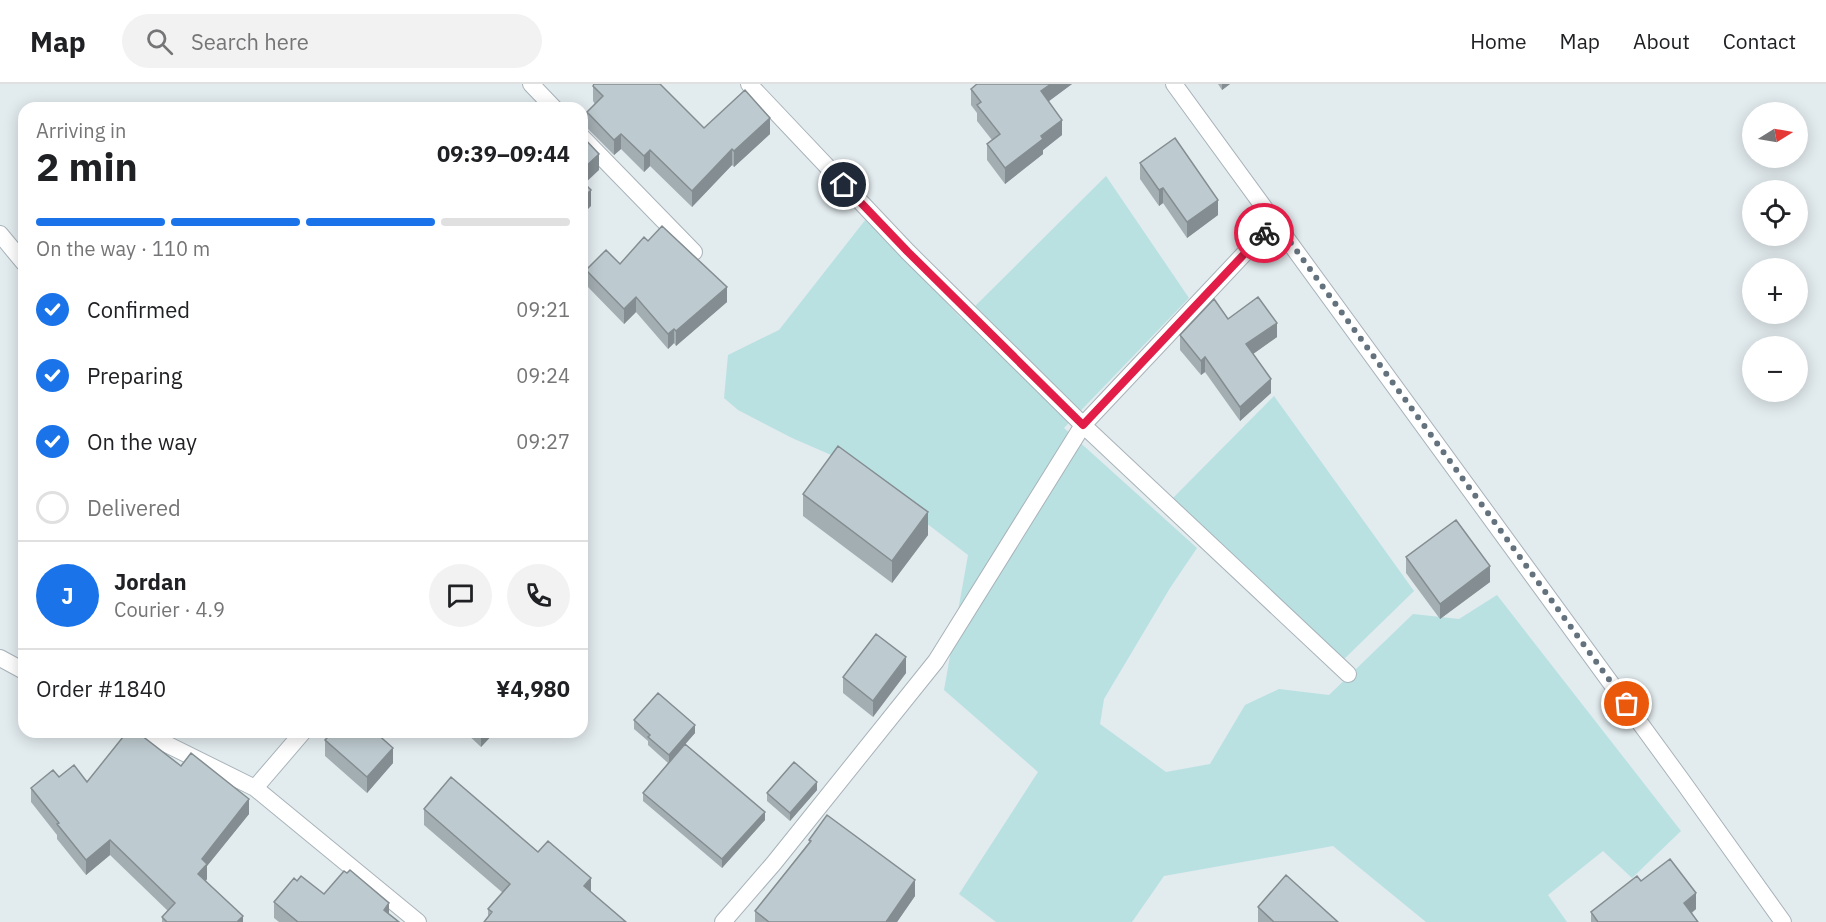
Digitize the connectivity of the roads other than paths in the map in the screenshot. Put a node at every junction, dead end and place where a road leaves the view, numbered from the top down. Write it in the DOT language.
graph roads {
  1 [pos="531,84"];
  2 [pos="749,84"];
  3 [pos="1174,84"];
  4 [pos="548,102"];
  5 [pos="588,143"];
  6 [pos="1275,221"];
  7 [pos="0,234"];
  8 [pos="693,252"];
  9 [pos="18,255"];
  10 [pos="1083,425"];
  11 [pos="0,658"];
  12 [pos="18,668"];
  13 [pos="1348,674"];
  14 [pos="154,738"];
  15 [pos="298,738"];
  16 [pos="255,788"];
  17 [pos="418,922"];
  18 [pos="723,922"];
  19 [pos="1783,922"];
  1 -- 4 [label="street"];
  2 -- 10 [label="street"];
  3 -- 6 [label="street"];
  5 -- 8 [label="street"];
  6 -- 10 [label="street"];
  6 -- 19 [label="street"];
  7 -- 9 [label="street"];
  10 -- 13 [label="street"];
  10 -- 18 [label="street"];
  11 -- 12 [label="street"];
  14 -- 16 [label="street"];
  15 -- 16 [label="street"];
  16 -- 17 [label="street"];
}
